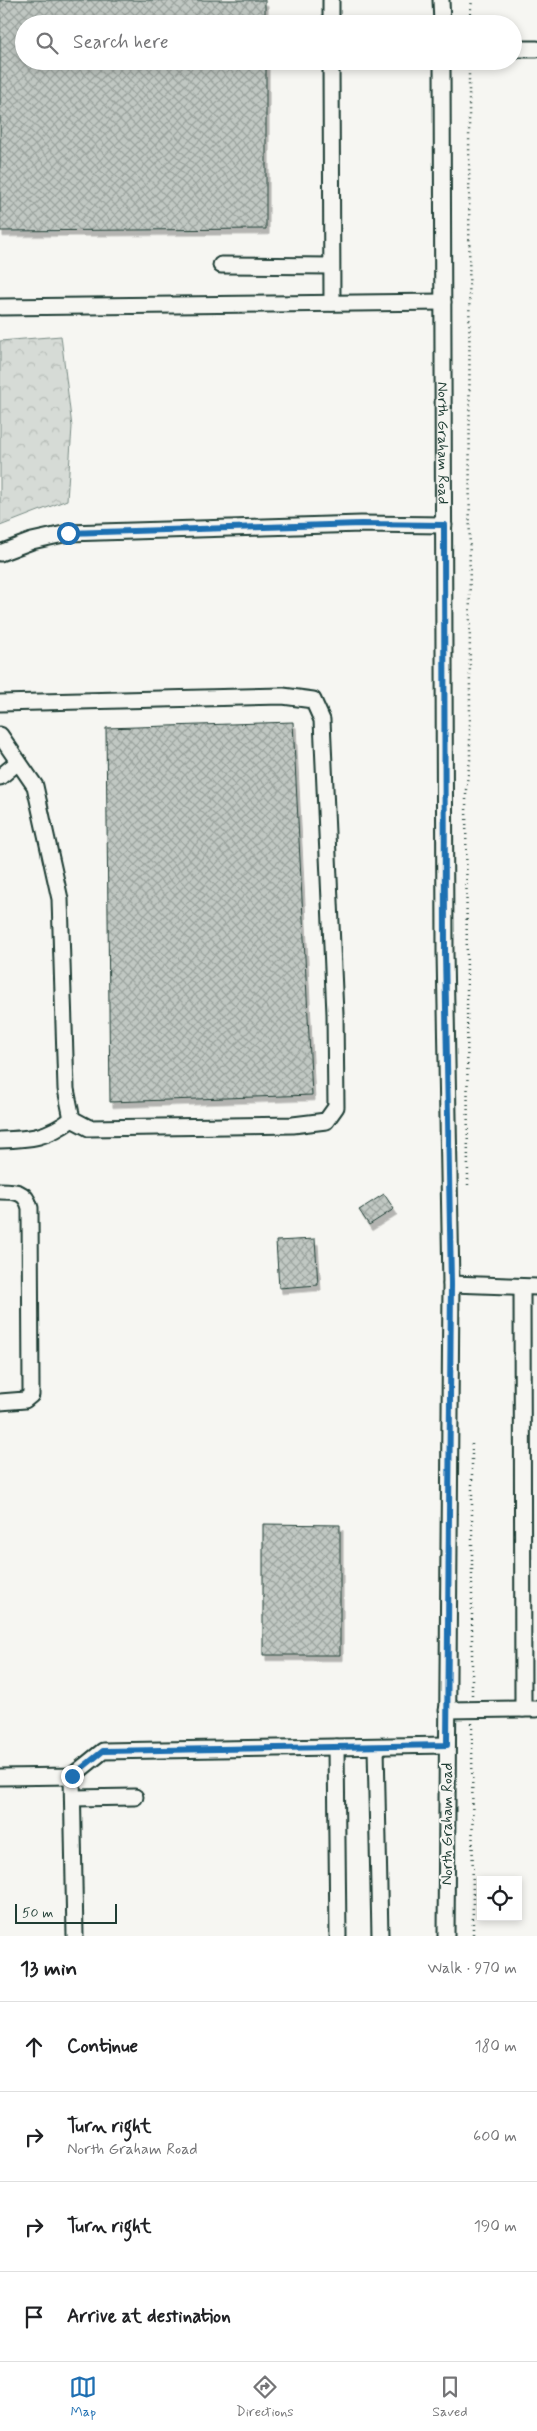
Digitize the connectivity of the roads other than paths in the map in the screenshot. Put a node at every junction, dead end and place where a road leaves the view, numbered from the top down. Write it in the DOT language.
graph roads {
  1 [pos="331,0"];
  2 [pos="442,0"];
  3 [pos="331,15"];
  4 [pos="442,15"];
  5 [pos="522,49"];
  6 [pos="537,49"];
  7 [pos="331,70"];
  8 [pos="442,70"];
  9 [pos="221,265"];
  10 [pos="331,266"];
  11 [pos="443,302"];
  12 [pos="332,304"];
  13 [pos="0,307"];
  14 [pos="444,525"];
  15 [pos="0,553"];
  16 [pos="0,703"];
  17 [pos="0,735"];
  18 [pos="18,762"];
  19 [pos="0,777"];
  20 [pos="72,1119"];
  21 [pos="0,1140"];
  22 [pos="0,1191"];
  23 [pos="451,1284"];
  24 [pos="530,1287"];
  25 [pos="0,1402"];
  26 [pos="530,1709"];
  27 [pos="447,1710"];
  28 [pos="447,1745"];
  29 [pos="376,1747"];
  30 [pos="336,1748"];
  31 [pos="72,1776"];
  32 [pos="0,1777"];
  33 [pos="135,1797"];
  34 [pos="73,1798"];
  35 [pos="75,1936"];
  36 [pos="338,1936"];
  37 [pos="380,1936"];
  38 [pos="446,1936"];
  1 -- 3 [label="street"];
  2 -- 4 [label="street"];
  5 -- 6 [label="street"];
  7 -- 10 [label="street"];
  8 -- 11 [label="street, North Graham Road"];
  9 -- 10 [label="street"];
  10 -- 12 [label="street"];
  11 -- 12 [label="street"];
  11 -- 14 [label="street, North Graham Road"];
  12 -- 13 [label="street"];
  14 -- 15 [label="street"];
  14 -- 23 [label="street, North Graham Road"];
  16 -- 20 [label="street"];
  17 -- 18 [label="street"];
  18 -- 19 [label="street"];
  18 -- 20 [label="street"];
  20 -- 21 [label="street"];
  22 -- 25 [label="street"];
  23 -- 24 [label="street"];
  23 -- 27 [label="street, North Graham Road"];
  24 -- 26 [label="street"];
  26 -- 27 [label="street"];
  27 -- 28 [label="street, North Graham Road"];
  28 -- 29 [label="street"];
  28 -- 38 [label="street, North Graham Road"];
  29 -- 30 [label="street"];
  29 -- 37 [label="street"];
  30 -- 31 [label="street"];
  30 -- 36 [label="street"];
  31 -- 32 [label="street"];
  31 -- 34 [label="street"];
  33 -- 34 [label="street"];
  34 -- 35 [label="street"];
}
